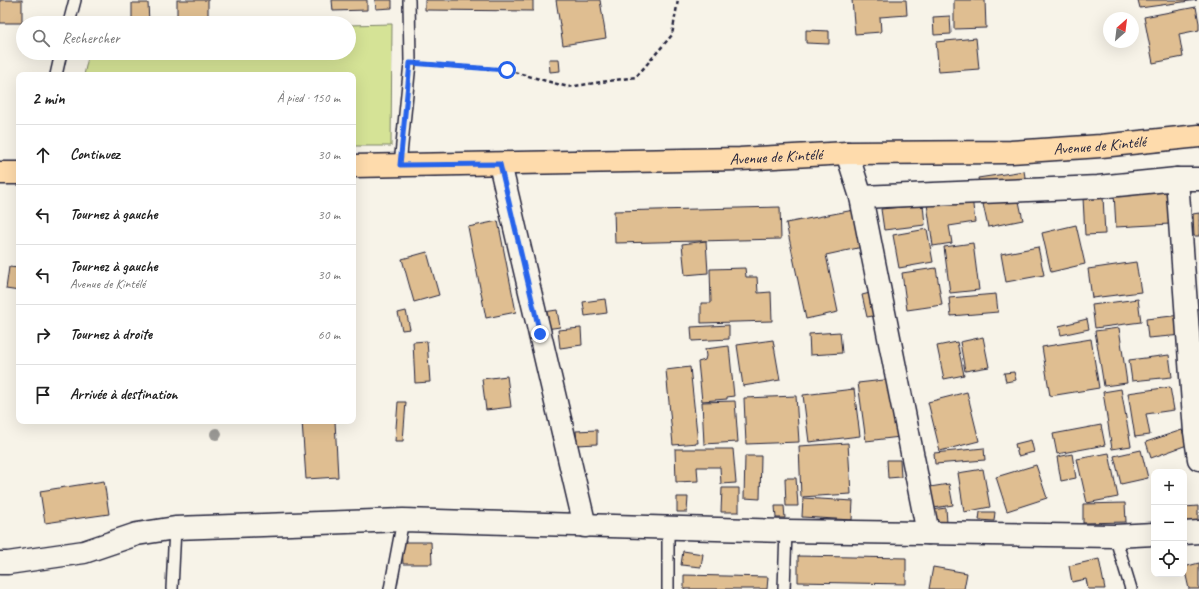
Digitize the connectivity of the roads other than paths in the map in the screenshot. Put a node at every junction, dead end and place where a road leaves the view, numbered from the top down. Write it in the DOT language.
graph roads {
  1 [pos="75,0"];
  2 [pos="409,0"];
  3 [pos="70,16"];
  4 [pos="59,60"];
  5 [pos="57,72"];
  6 [pos="1199,136"];
  7 [pos="847,153"];
  8 [pos="500,164"];
  9 [pos="400,165"];
  10 [pos="356,166"];
  11 [pos="0,173"];
  12 [pos="16,173"];
  13 [pos="1199,179"];
  14 [pos="1178,180"];
  15 [pos="860,197"];
  16 [pos="1199,459"];
  17 [pos="402,520"];
  18 [pos="585,526"];
  19 [pos="668,527"];
  20 [pos="175,528"];
  21 [pos="786,532"];
  22 [pos="1199,532"];
  23 [pos="928,533"];
  24 [pos="1187,533"];
  25 [pos="1151,534"];
  26 [pos="1115,536"];
  27 [pos="0,563"];
  28 [pos="172,589"];
  29 [pos="390,589"];
  30 [pos="668,589"];
  31 [pos="784,589"];
  32 [pos="1131,589"];
  1 -- 3 [label="lane"];
  2 -- 9 [label="lane"];
  4 -- 5 [label="lane"];
  6 -- 7 [label="main road, Avenue de Kintélé"];
  7 -- 8 [label="main road, Avenue de Kintélé"];
  7 -- 15 [label="street"];
  8 -- 9 [label="main road, Avenue de Kintélé"];
  8 -- 18 [label="street"];
  9 -- 10 [label="main road, Avenue de Kintélé"];
  11 -- 12 [label="main road"];
  13 -- 14 [label="street"];
  14 -- 15 [label="street"];
  14 -- 16 [label="street"];
  15 -- 23 [label="street"];
  17 -- 18 [label="street"];
  17 -- 20 [label="street"];
  17 -- 29 [label="lane"];
  18 -- 19 [label="street"];
  19 -- 21 [label="street"];
  19 -- 30 [label="lane"];
  20 -- 27 [label="street"];
  20 -- 28 [label="lane"];
  21 -- 23 [label="street"];
  21 -- 31 [label="lane"];
  22 -- 24 [label="street"];
  23 -- 26 [label="street"];
  25 -- 26 [label="street"];
  26 -- 32 [label="lane"];
}
